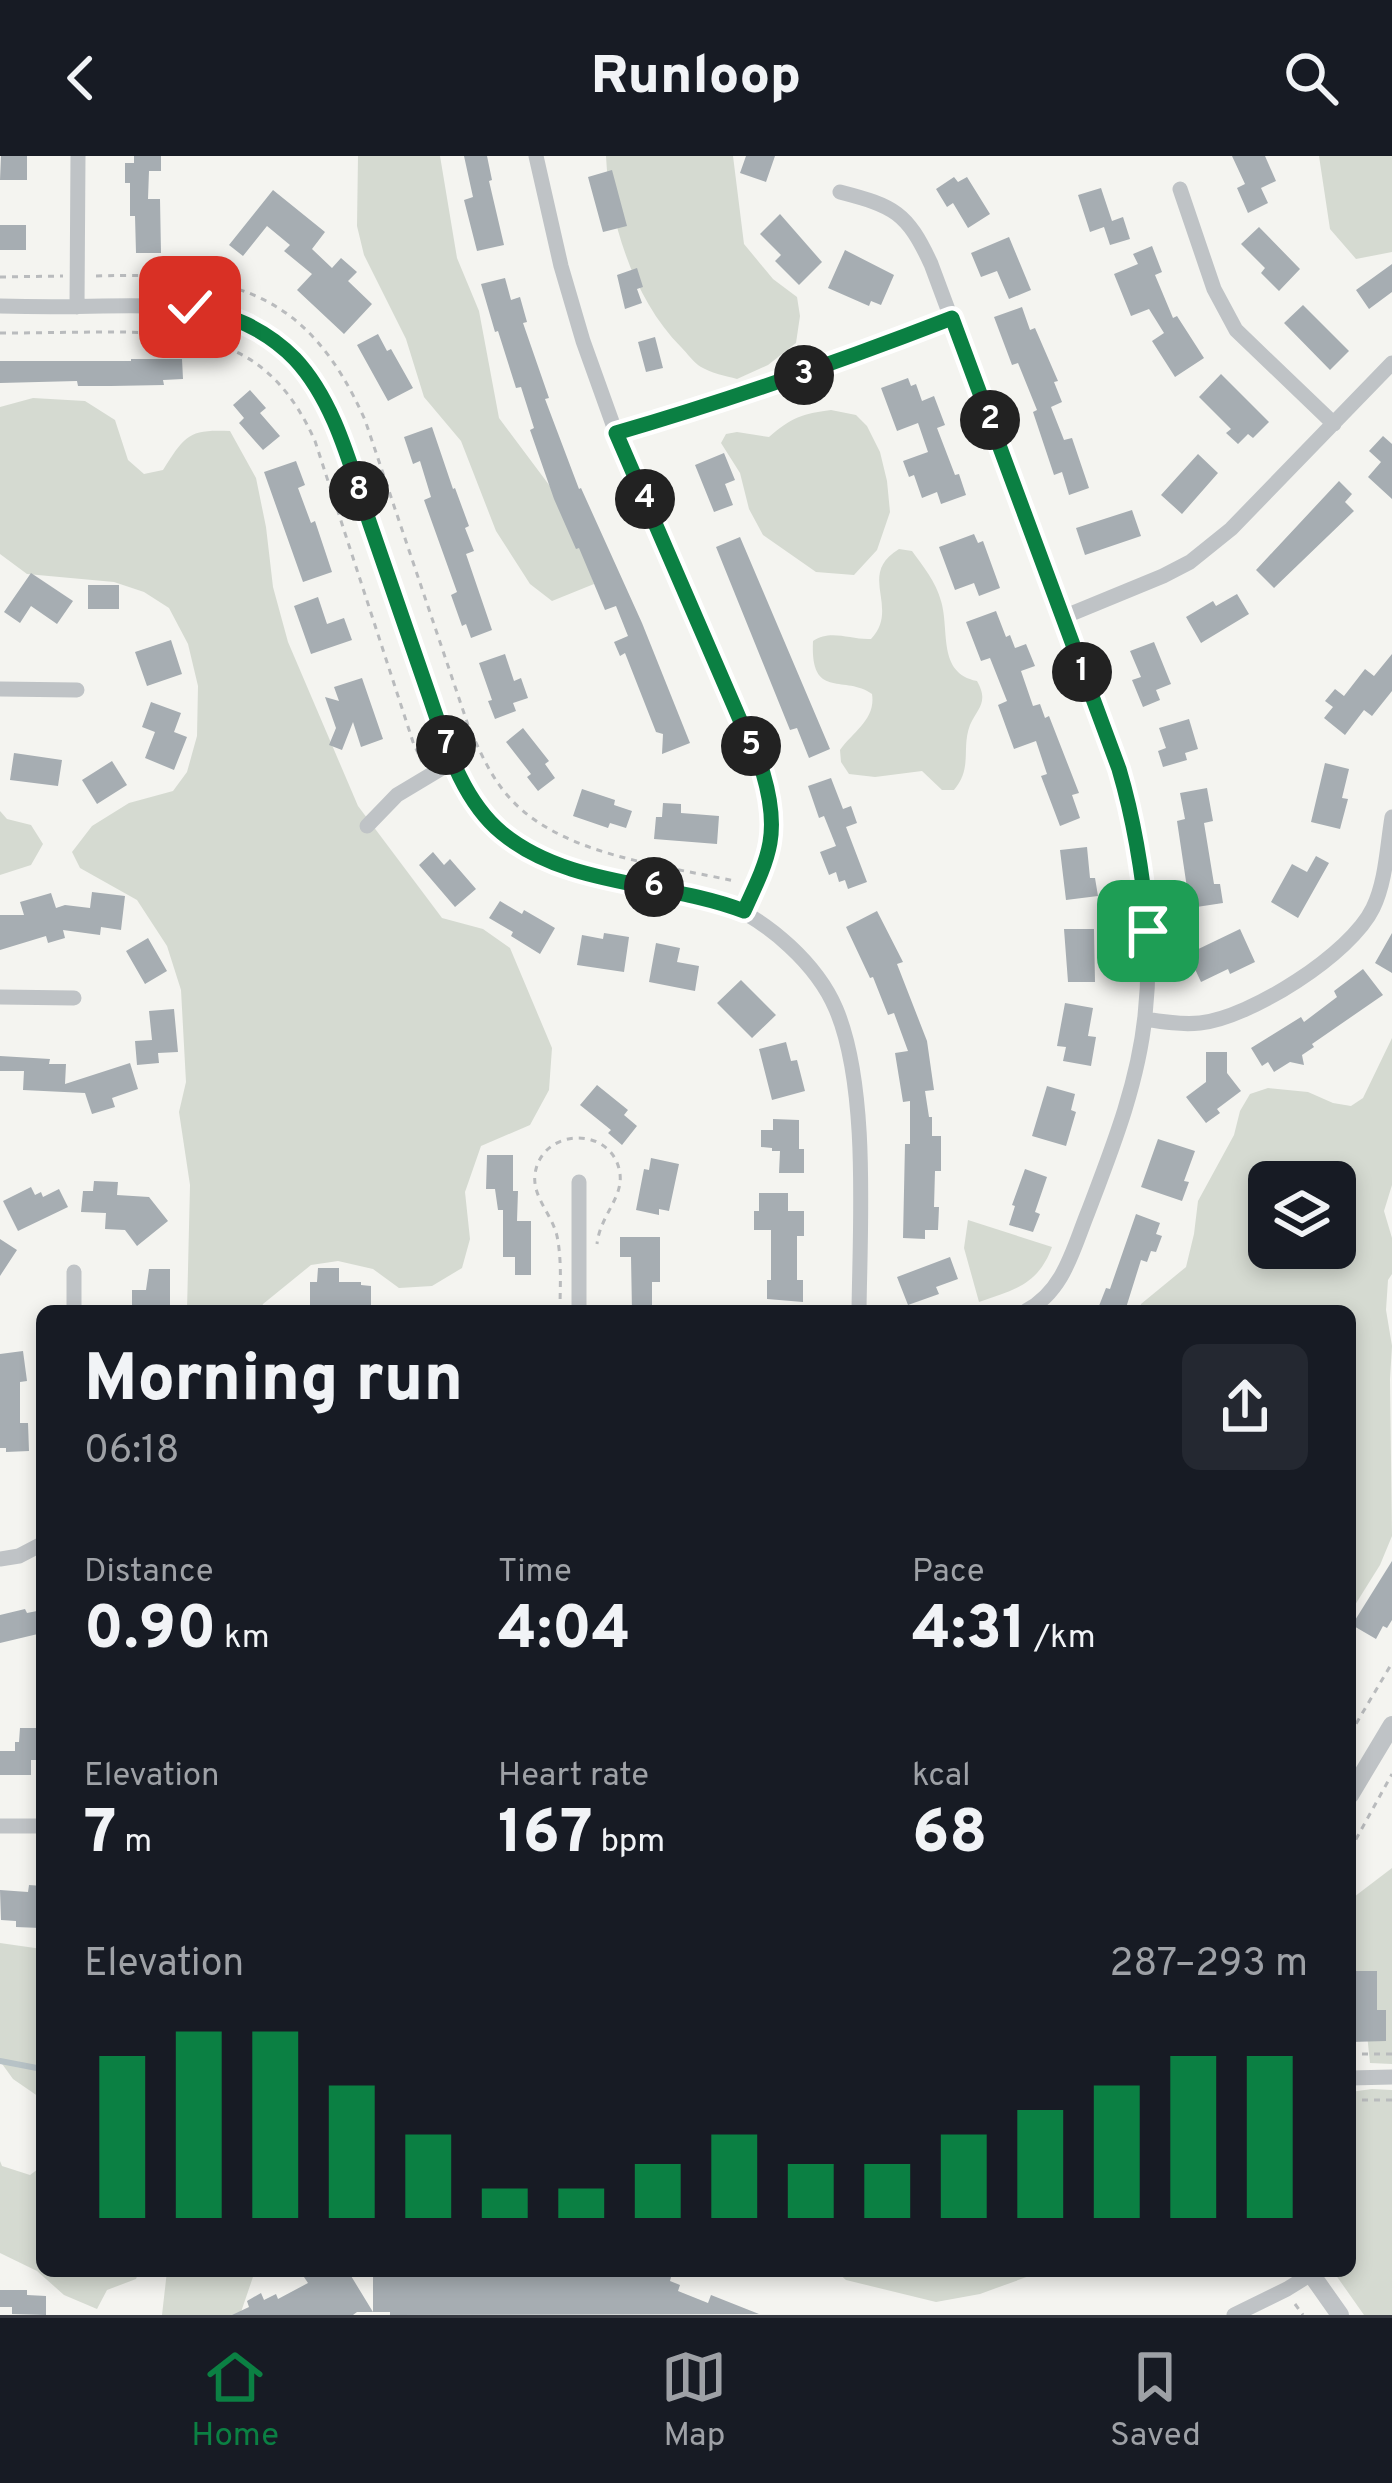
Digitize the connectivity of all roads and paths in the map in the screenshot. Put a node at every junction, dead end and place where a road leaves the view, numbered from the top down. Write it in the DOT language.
graph roads {
  1 [pos="78,156"];
  2 [pos="536,156"];
  3 [pos="1180,189"];
  4 [pos="840,192"];
  5 [pos="77,276"];
  6 [pos="0,277"];
  7 [pos="0,307"];
  8 [pos="77,307"];
  9 [pos="952,318"];
  10 [pos="0,333"];
  11 [pos="1392,363"];
  12 [pos="1334,424"];
  13 [pos="616,433"];
  14 [pos="1061,618"];
  15 [pos="0,689"];
  16 [pos="77,690"];
  17 [pos="452,762"];
  18 [pos="428,774"];
  19 [pos="1392,818"];
  20 [pos="368,826"];
  21 [pos="734,881"];
  22 [pos="744,911"];
  23 [pos="0,997"];
  24 [pos="74,998"];
  25 [pos="1145,1019"];
  26 [pos="579,1182"];
  27 [pos="74,1272"];
  28 [pos="74,1305"];
  29 [pos="579,1305"];
  30 [pos="859,1305"];
  31 [pos="1036,1305"];
  32 [pos="36,1547"];
  33 [pos="0,1559"];
  34 [pos="1392,1663"];
  35 [pos="1356,1724"];
  36 [pos="1392,1725"];
  37 [pos="1392,1774"];
  38 [pos="1356,1785"];
  39 [pos="0,1826"];
  40 [pos="36,1826"];
  41 [pos="1356,1839"];
  42 [pos="1356,2054"];
  43 [pos="1392,2054"];
  44 [pos="1356,2078"];
  45 [pos="1392,2078"];
  46 [pos="1356,2100"];
  47 [pos="1392,2100"];
  48 [pos="1304,2277"];
  49 [pos="1313,2277"];
  50 [pos="1234,2315"];
  51 [pos="1340,2315"];
  1 -- 5 [label="street"];
  2 -- 13 [label="street"];
  3 -- 12 [label="street"];
  4 -- 9 [label="street"];
  5 -- 6 [label="path"];
  5 -- 8 [label="street"];
  5 -- 21 [label="path"];
  7 -- 8 [label="street"];
  8 -- 17 [label="street"];
  9 -- 13 [label="street"];
  9 -- 14 [label="street"];
  10 -- 18 [label="path"];
  11 -- 12 [label="street"];
  12 -- 14 [label="street"];
  13 -- 22 [label="street"];
  14 -- 25 [label="street"];
  15 -- 16 [label="street"];
  17 -- 18 [label="street"];
  17 -- 22 [label="street"];
  18 -- 20 [label="street"];
  19 -- 25 [label="street"];
  22 -- 30 [label="street"];
  23 -- 24 [label="street"];
  25 -- 31 [label="street"];
  26 -- 29 [label="street"];
  27 -- 28 [label="street"];
  32 -- 33 [label="street"];
  34 -- 35 [label="path"];
  36 -- 38 [label="street"];
  37 -- 41 [label="path"];
  39 -- 40 [label="street"];
  42 -- 43 [label="path"];
  44 -- 45 [label="street"];
  46 -- 47 [label="path"];
  48 -- 50 [label="street"];
  49 -- 51 [label="street"];
}
